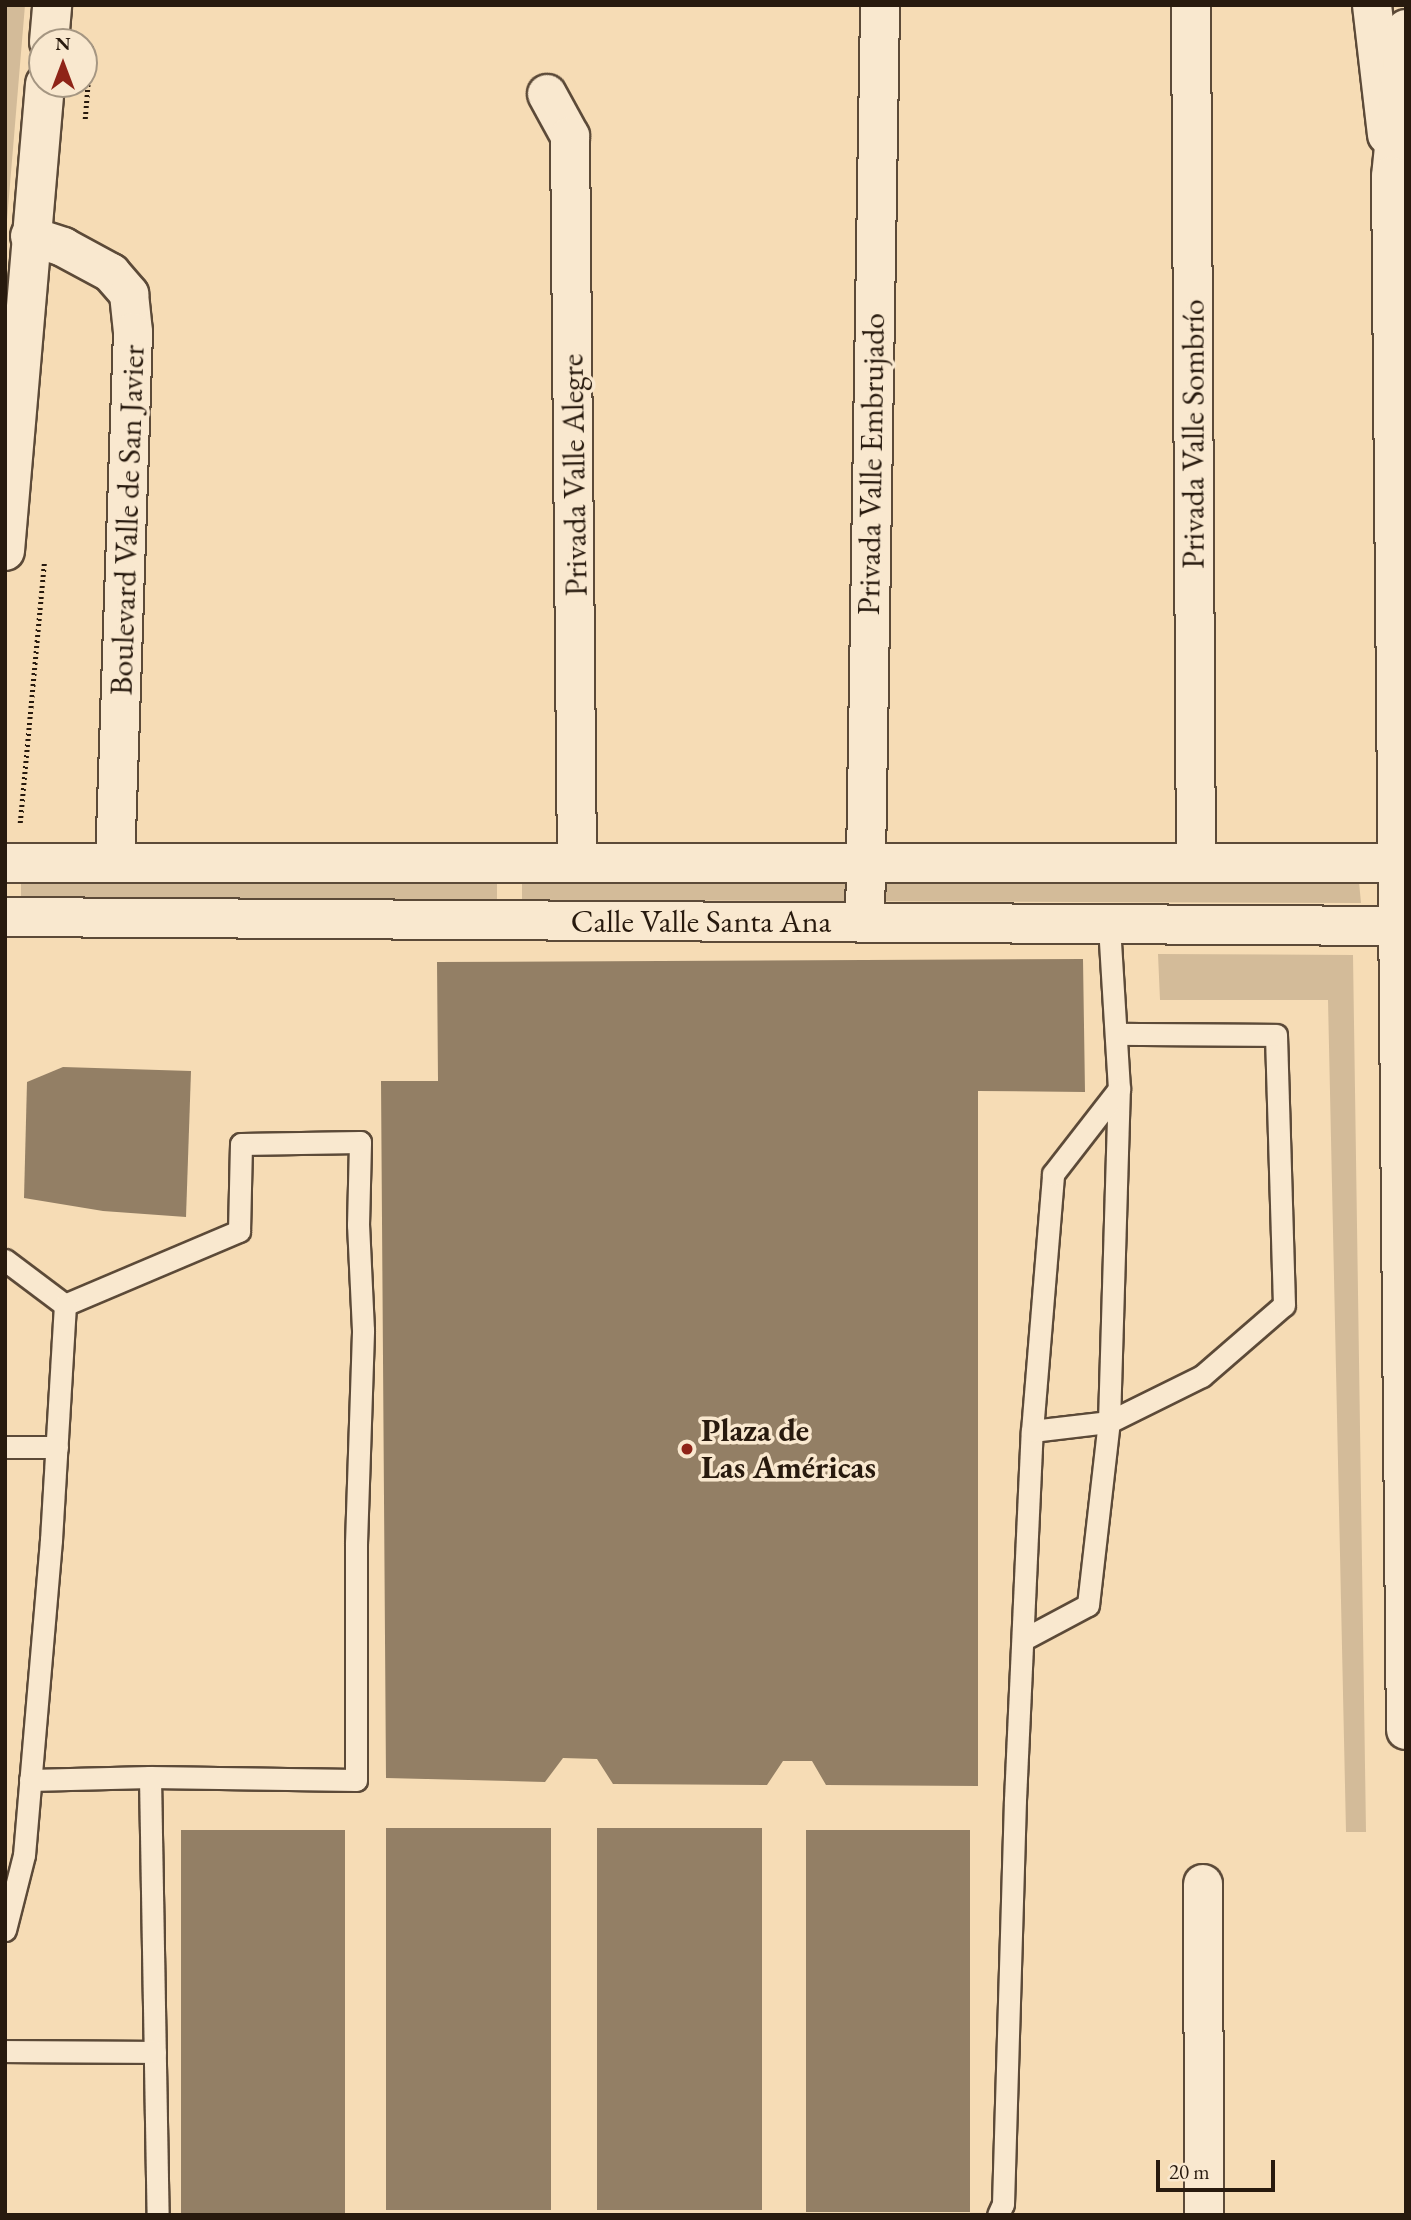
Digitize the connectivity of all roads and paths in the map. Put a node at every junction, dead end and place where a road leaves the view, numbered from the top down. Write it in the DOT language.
graph roads {
  1 [pos="52,5"];
  2 [pos="880,5"];
  3 [pos="1191,5"];
  4 [pos="1372,5"];
  5 [pos="50,28"];
  6 [pos="1406,29"];
  7 [pos="547,94"];
  8 [pos="44,98"];
  9 [pos="1391,176"];
  10 [pos="30,236"];
  11 [pos="5,551"];
  12 [pos="5,863"];
  13 [pos="116,863"];
  14 [pos="515,863"];
  15 [pos="577,863"];
  16 [pos="863,863"];
  17 [pos="1196,863"];
  18 [pos="1395,863"];
  19 [pos="5,917"];
  20 [pos="515,920"];
  21 [pos="865,922"];
  22 [pos="1109,924"];
  23 [pos="1397,926"];
  24 [pos="1116,1034"];
  25 [pos="1119,1089"];
  26 [pos="5,1260"];
  27 [pos="65,1305"];
  28 [pos="1109,1422"];
  29 [pos="1032,1431"];
  30 [pos="5,1447"];
  31 [pos="57,1447"];
  32 [pos="1024,1639"];
  33 [pos="1406,1730"];
  34 [pos="150,1777"];
  35 [pos="30,1780"];
  36 [pos="1203,1884"];
  37 [pos="5,1930"];
  38 [pos="5,2051"];
  39 [pos="155,2052"];
  40 [pos="158,2215"];
  41 [pos="998,2215"];
  42 [pos="1204,2215"];
  1 -- 5 [label="street"];
  2 -- 16 [label="street, Privada Valle Embrujado"];
  3 -- 17 [label="street, Privada Valle Sombrío"];
  4 -- 9 [label="street"];
  6 -- 9 [label="street"];
  7 -- 15 [label="street, Privada Valle Alegre"];
  8 -- 10 [label="street"];
  9 -- 18 [label="street"];
  10 -- 11 [label="street"];
  10 -- 13 [label="street, Boulevard Valle de San Javier"];
  12 -- 13 [label="street, Calle Valle Santa Ana"];
  13 -- 14 [label="street, Calle Valle Santa Ana"];
  14 -- 15 [label="street, Calle Valle Santa Ana"];
  14 -- 20 [label="street"];
  15 -- 16 [label="street, Calle Valle Santa Ana"];
  16 -- 17 [label="street, Calle Valle Santa Ana"];
  16 -- 21 [label="street, Privada Valle Embrujado"];
  17 -- 18 [label="street, Calle Valle Santa Ana"];
  18 -- 23 [label="street"];
  19 -- 20 [label="street, Calle Valle Santa Ana"];
  20 -- 21 [label="street, Calle Valle Santa Ana"];
  21 -- 22 [label="street, Calle Valle Santa Ana"];
  22 -- 23 [label="street, Calle Valle Santa Ana"];
  22 -- 24 [label="lane"];
  23 -- 33 [label="street"];
  24 -- 25 [label="lane"];
  24 -- 28 [label="lane"];
  25 -- 28 [label="lane"];
  25 -- 29 [label="lane"];
  26 -- 27 [label="lane"];
  27 -- 31 [label="lane"];
  27 -- 34 [label="lane"];
  28 -- 29 [label="lane"];
  28 -- 32 [label="lane"];
  29 -- 32 [label="lane"];
  30 -- 31 [label="lane"];
  31 -- 35 [label="lane"];
  32 -- 41 [label="lane"];
  34 -- 35 [label="lane"];
  34 -- 39 [label="lane"];
  35 -- 37 [label="lane"];
  36 -- 42 [label="street"];
  38 -- 39 [label="lane"];
  39 -- 40 [label="lane"];
}
